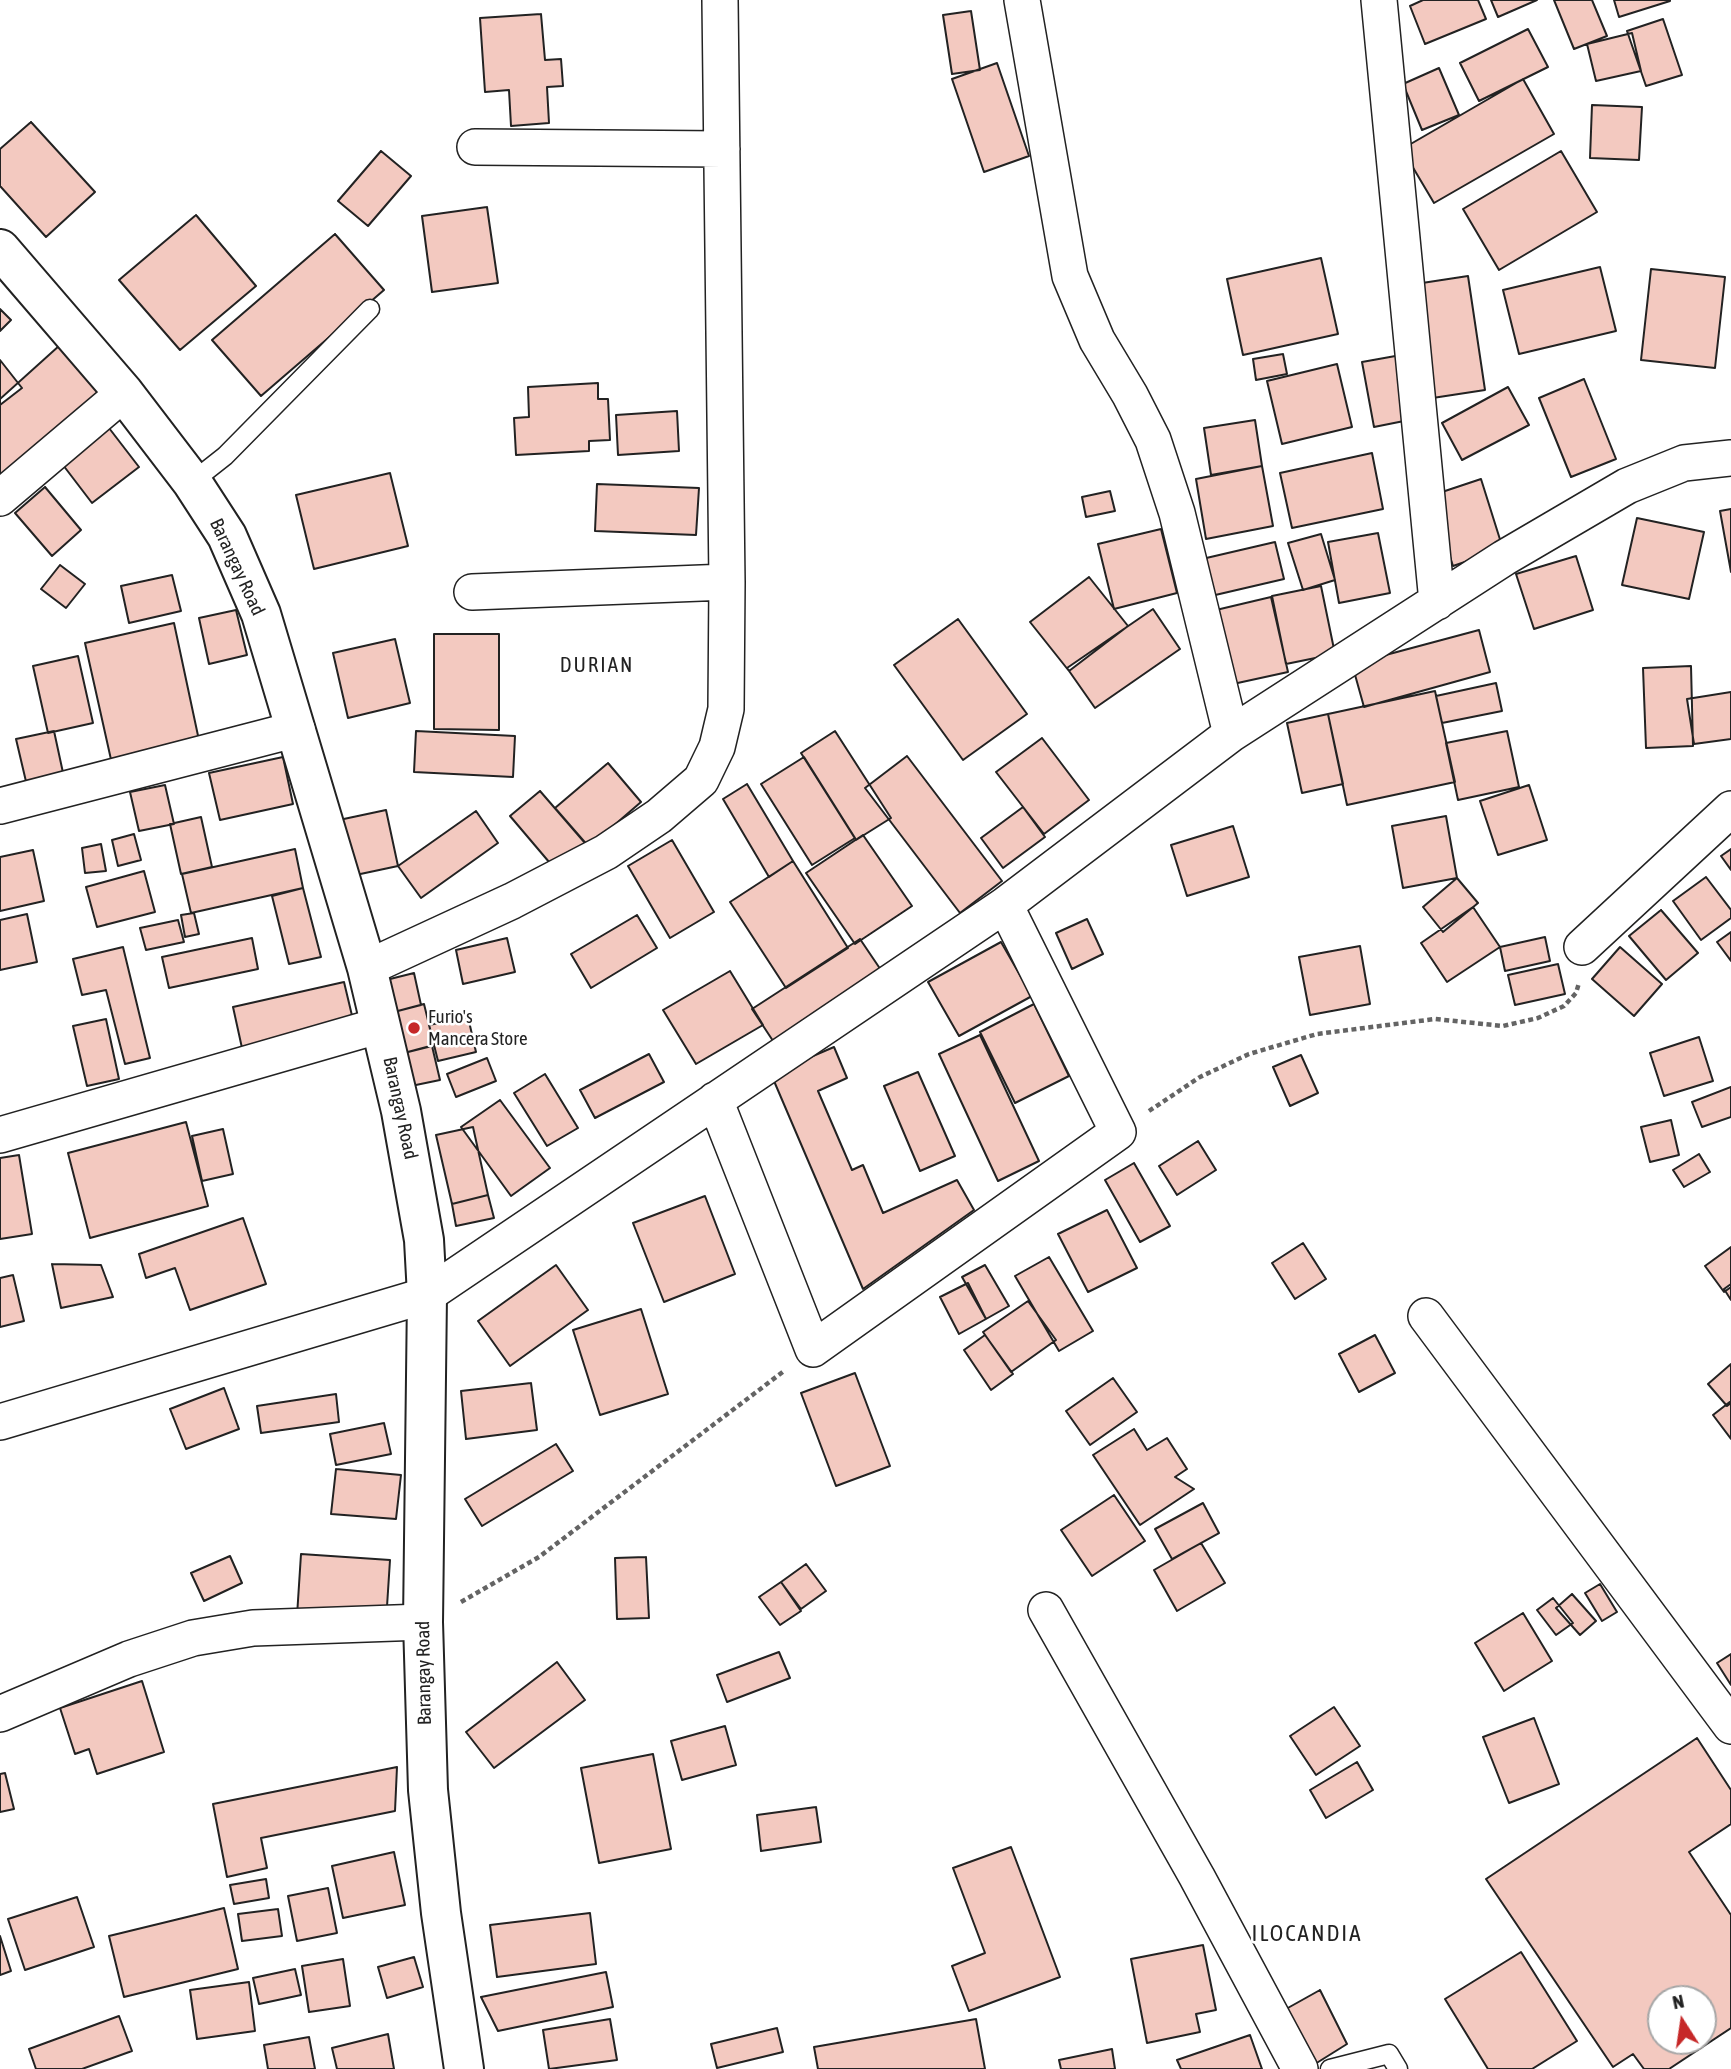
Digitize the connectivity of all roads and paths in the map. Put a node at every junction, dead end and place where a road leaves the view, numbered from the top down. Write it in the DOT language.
graph roads {
  1 [pos="720,0"];
  2 [pos="1022,0"];
  3 [pos="1379,0"];
  4 [pos="475,147"];
  5 [pos="722,149"];
  6 [pos="0,249"];
  7 [pos="370,309"];
  8 [pos="124,393"];
  9 [pos="1731,458"];
  10 [pos="192,482"];
  11 [pos="0,498"];
  12 [pos="727,582"];
  13 [pos="472,592"];
  14 [pos="1437,602"];
  15 [pos="297,729"];
  16 [pos="1231,733"];
  17 [pos="0,806"];
  18 [pos="1731,809"];
  19 [pos="1005,905"];
  20 [pos="1582,947"];
  21 [pos="367,968"];
  22 [pos="381,1025"];
  23 [pos="715,1100"];
  24 [pos="1118,1132"];
  25 [pos="0,1135"];
  26 [pos="427,1296"];
  27 [pos="1426,1316"];
  28 [pos="813,1349"];
  29 [pos="0,1422"];
  30 [pos="1046,1610"];
  31 [pos="423,1622"];
  32 [pos="0,1714"];
  33 [pos="1731,1726"];
  34 [pos="464,2069"];
  35 [pos="1300,2069"];
  36 [pos="1331,2069"];
  37 [pos="1398,2069"];
  1 -- 5 [label="street"];
  2 -- 16 [label="street"];
  3 -- 14 [label="street"];
  4 -- 5 [label="street"];
  5 -- 12 [label="street"];
  6 -- 8 [label="street, Barangay Road"];
  7 -- 10 [label="lane"];
  8 -- 10 [label="street, Barangay Road"];
  8 -- 11 [label="street"];
  9 -- 14 [label="street"];
  10 -- 15 [label="street, Barangay Road"];
  12 -- 13 [label="street"];
  12 -- 21 [label="street"];
  14 -- 16 [label="street"];
  15 -- 17 [label="street"];
  15 -- 21 [label="street, Barangay Road"];
  16 -- 19 [label="street"];
  18 -- 20 [label="street"];
  19 -- 23 [label="street"];
  19 -- 24 [label="street"];
  20 -- 24 [label="path"];
  21 -- 22 [label="street, Barangay Road"];
  22 -- 25 [label="street"];
  22 -- 26 [label="street, Barangay Road"];
  23 -- 26 [label="street"];
  23 -- 28 [label="street"];
  24 -- 28 [label="street"];
  26 -- 29 [label="street"];
  26 -- 31 [label="street, Barangay Road"];
  27 -- 33 [label="street"];
  28 -- 31 [label="path"];
  30 -- 35 [label="street"];
  31 -- 32 [label="street"];
  31 -- 34 [label="street, Barangay Road"];
  36 -- 37 [label="lane"];
}
